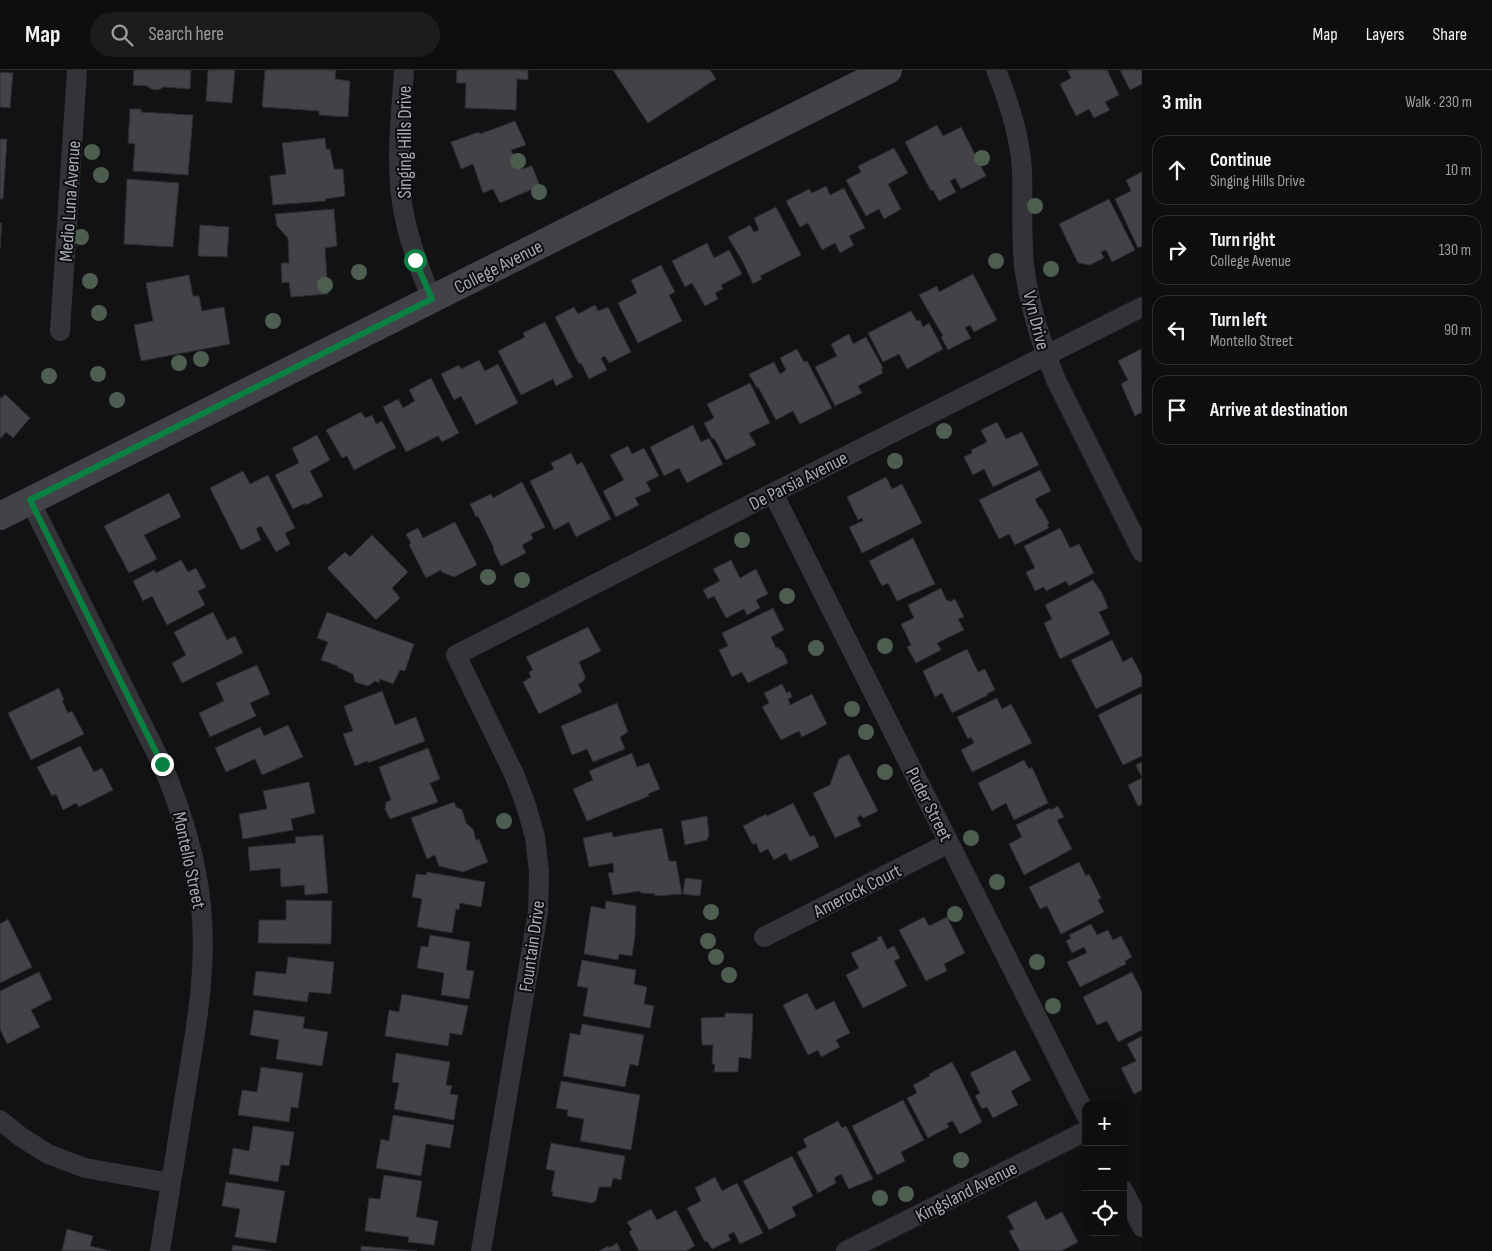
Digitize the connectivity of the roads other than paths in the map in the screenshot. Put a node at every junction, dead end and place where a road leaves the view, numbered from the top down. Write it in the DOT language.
graph roads {
  1 [pos="77,70"];
  2 [pos="404,70"];
  3 [pos="888,70"];
  4 [pos="996,70"];
  5 [pos="432,299"];
  6 [pos="1142,308"];
  7 [pos="60,331"];
  8 [pos="1046,356"];
  9 [pos="773,493"];
  10 [pos="30,500"];
  11 [pos="0,516"];
  12 [pos="1142,552"];
  13 [pos="456,655"];
  14 [pos="949,843"];
  15 [pos="764,936"];
  16 [pos="1082,1107"];
  17 [pos="0,1120"];
  18 [pos="1082,1133"];
  19 [pos="171,1183"];
  20 [pos="1124,1191"];
  21 [pos="1142,1227"];
  22 [pos="160,1251"];
  23 [pos="481,1251"];
  24 [pos="846,1251"];
  1 -- 7 [label="street, Medio Luna Avenue"];
  2 -- 5 [label="street, Singing Hills Drive"];
  3 -- 5 [label="street, College Avenue"];
  4 -- 8 [label="street, Vyn Drive"];
  5 -- 10 [label="street, College Avenue"];
  6 -- 8 [label="street, De Parsia Avenue"];
  8 -- 9 [label="street, De Parsia Avenue"];
  8 -- 12 [label="street, Vyn Drive"];
  9 -- 13 [label="street, De Parsia Avenue"];
  9 -- 14 [label="street, Puder Street"];
  10 -- 11 [label="street, College Avenue"];
  10 -- 19 [label="street, Montello Street"];
  13 -- 23 [label="street, Fountain Drive"];
  14 -- 15 [label="street, Amerock Court"];
  14 -- 16 [label="street, Puder Street"];
  17 -- 19 [label="street"];
  18 -- 24 [label="street, Kingsland Avenue"];
  19 -- 22 [label="street, Montello Street"];
  20 -- 21 [label="street"];
}
